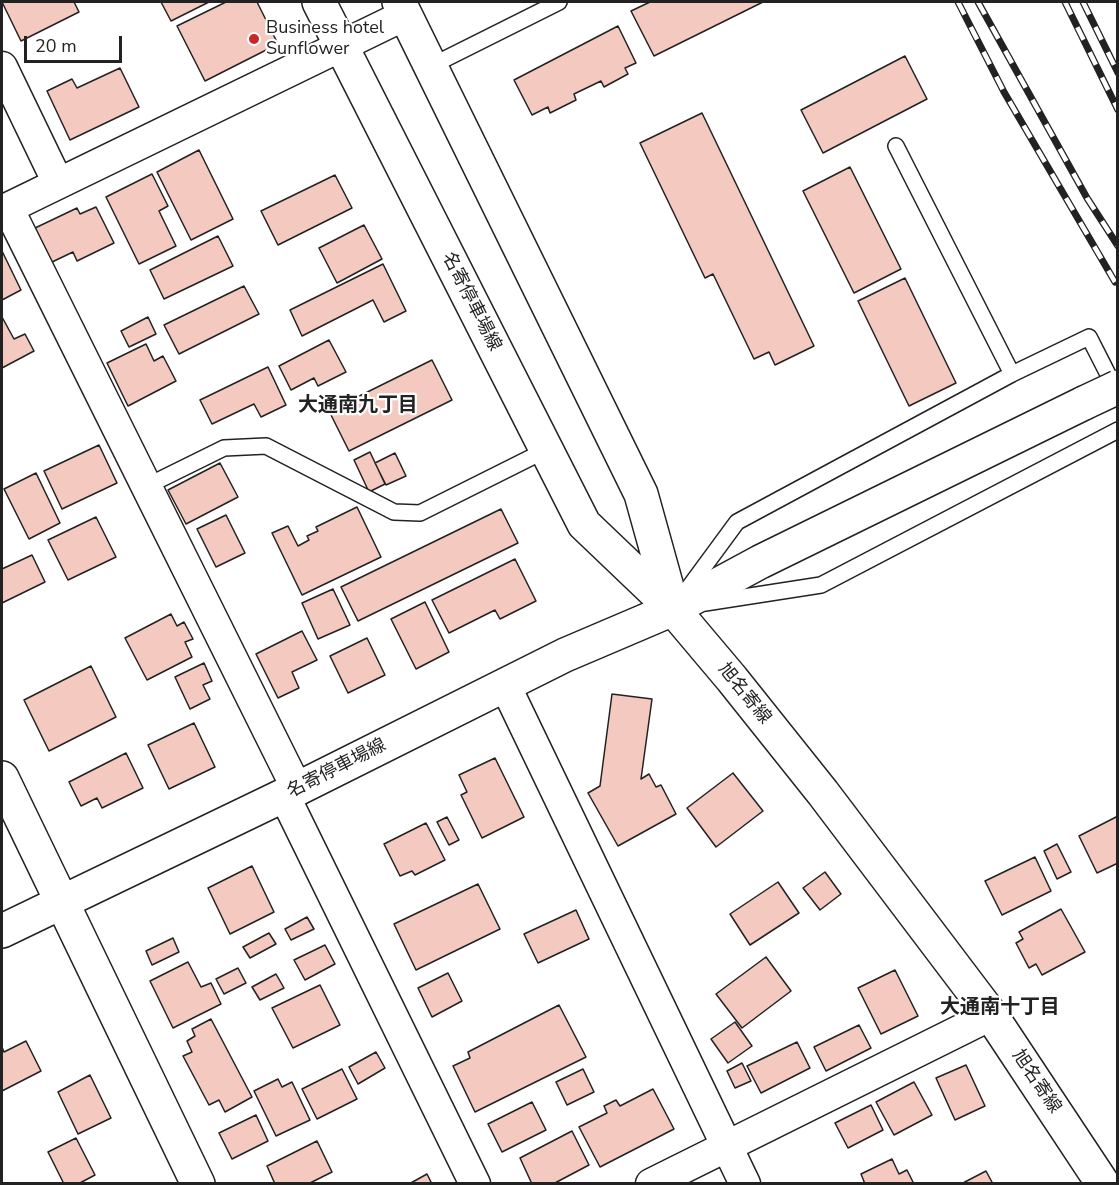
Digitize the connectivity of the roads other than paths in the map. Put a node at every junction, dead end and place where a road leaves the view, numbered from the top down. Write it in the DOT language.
graph roads {
  1 [pos="320,2"];
  2 [pos="559,2"];
  3 [pos="402,8"];
  4 [pos="341,46"];
  5 [pos="431,66"];
  6 [pos="2,67"];
  7 [pos="896,146"];
  8 [pos="58,183"];
  9 [pos="5,209"];
  10 [pos="1012,374"];
  11 [pos="1118,387"];
  12 [pos="1118,393"];
  13 [pos="1118,430"];
  14 [pos="546,450"];
  15 [pos="147,486"];
  16 [pos="673,609"];
  17 [pos="505,684"];
  18 [pos="2,778"];
  19 [pos="290,792"];
  20 [pos="62,902"];
  21 [pos="2,931"];
  22 [pos="991,1015"];
  23 [pos="728,1147"];
  24 [pos="198,1184"];
  25 [pos="475,1184"];
  26 [pos="651,1184"];
  27 [pos="745,1184"];
  28 [pos="1103,1184"];
  1 -- 4 [label="main road, 名寄停車場線"];
  2 -- 5 [label="lane"];
  3 -- 4 [label="street"];
  3 -- 5 [label="main road"];
  4 -- 8 [label="street"];
  4 -- 14 [label="main road, 名寄停車場線"];
  5 -- 16 [label="main road"];
  6 -- 8 [label="street"];
  7 -- 10 [label="lane"];
  8 -- 9 [label="street"];
  9 -- 15 [label="street"];
  10 -- 12 [label="lane"];
  10 -- 16 [label="lane"];
  11 -- 16 [label="main road, bridge"];
  13 -- 16 [label="lane"];
  14 -- 15 [label="lane"];
  14 -- 16 [label="main road, 名寄停車場線"];
  15 -- 19 [label="street"];
  16 -- 17 [label="main road, 名寄停車場線"];
  16 -- 22 [label="main road, 旭名寄線"];
  17 -- 19 [label="main road, 名寄停車場線"];
  17 -- 23 [label="street"];
  18 -- 20 [label="main road"];
  19 -- 20 [label="main road, 名寄停車場線"];
  19 -- 25 [label="street"];
  20 -- 21 [label="main road, 名寄停車場線"];
  20 -- 24 [label="main road"];
  22 -- 23 [label="street"];
  22 -- 28 [label="main road, 旭名寄線"];
  23 -- 26 [label="street"];
  23 -- 27 [label="street"];
}
